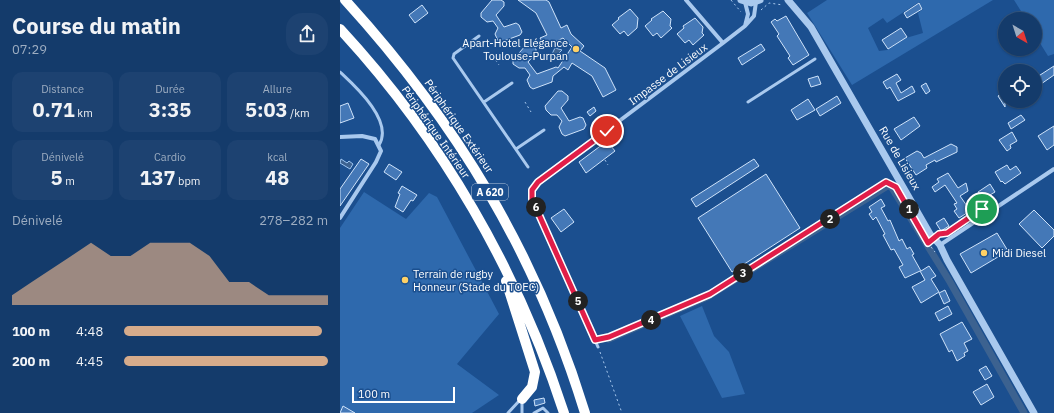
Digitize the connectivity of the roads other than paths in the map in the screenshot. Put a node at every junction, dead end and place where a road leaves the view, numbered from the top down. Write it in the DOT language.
graph roads {
  1 [pos="345,0"];
  2 [pos="686,0"];
  3 [pos="743,1"];
  4 [pos="758,1"];
  5 [pos="787,2"];
  6 [pos="745,26"];
  7 [pos="340,29"];
  8 [pos="479,36"];
  9 [pos="723,43"];
  10 [pos="816,59"];
  11 [pos="340,72"];
  12 [pos="512,83"];
  13 [pos="484,102"];
  14 [pos="748,102"];
  15 [pos="544,130"];
  16 [pos="340,137"];
  17 [pos="379,145"];
  18 [pos="516,149"];
  19 [pos="528,167"];
  20 [pos="1054,169"];
  21 [pos="532,190"];
  22 [pos="340,218"];
  23 [pos="940,245"];
  24 [pos="503,265"];
  25 [pos="598,347"];
  26 [pos="522,399"];
  27 [pos="508,413"];
  28 [pos="522,413"];
  29 [pos="534,413"];
  30 [pos="548,413"];
  31 [pos="564,413"];
  32 [pos="585,413"];
  33 [pos="1034,413"];
  1 -- 32 [label="highway, Périphérique Extérieur / A 620"];
  2 -- 9 [label="street"];
  3 -- 4 [label="street"];
  3 -- 6 [label="street"];
  4 -- 6 [label="street, Impasse de Lisieux"];
  5 -- 23 [label="street, Rue de Lisieux"];
  6 -- 9 [label="street, Impasse de Lisieux"];
  7 -- 24 [label="highway, Périphérique Intérieur / A 620"];
  8 -- 13 [label="lane"];
  9 -- 21 [label="street, Impasse de Lisieux"];
  10 -- 14 [label="lane"];
  11 -- 17 [label="lane"];
  12 -- 13 [label="lane"];
  13 -- 18 [label="lane"];
  15 -- 18 [label="lane"];
  16 -- 17 [label="street"];
  17 -- 22 [label="street"];
  18 -- 19 [label="lane"];
  20 -- 23 [label="street"];
  21 -- 25 [label="lane, Impasse de Lisieux"];
  23 -- 33 [label="street, Rue de Lisieux"];
  24 -- 26 [label="highway"];
  24 -- 31 [label="highway, Périphérique Intérieur / A 620"];
  26 -- 27 [label="lane"];
  26 -- 28 [label="lane"];
  29 -- 30 [label="lane"];
}
